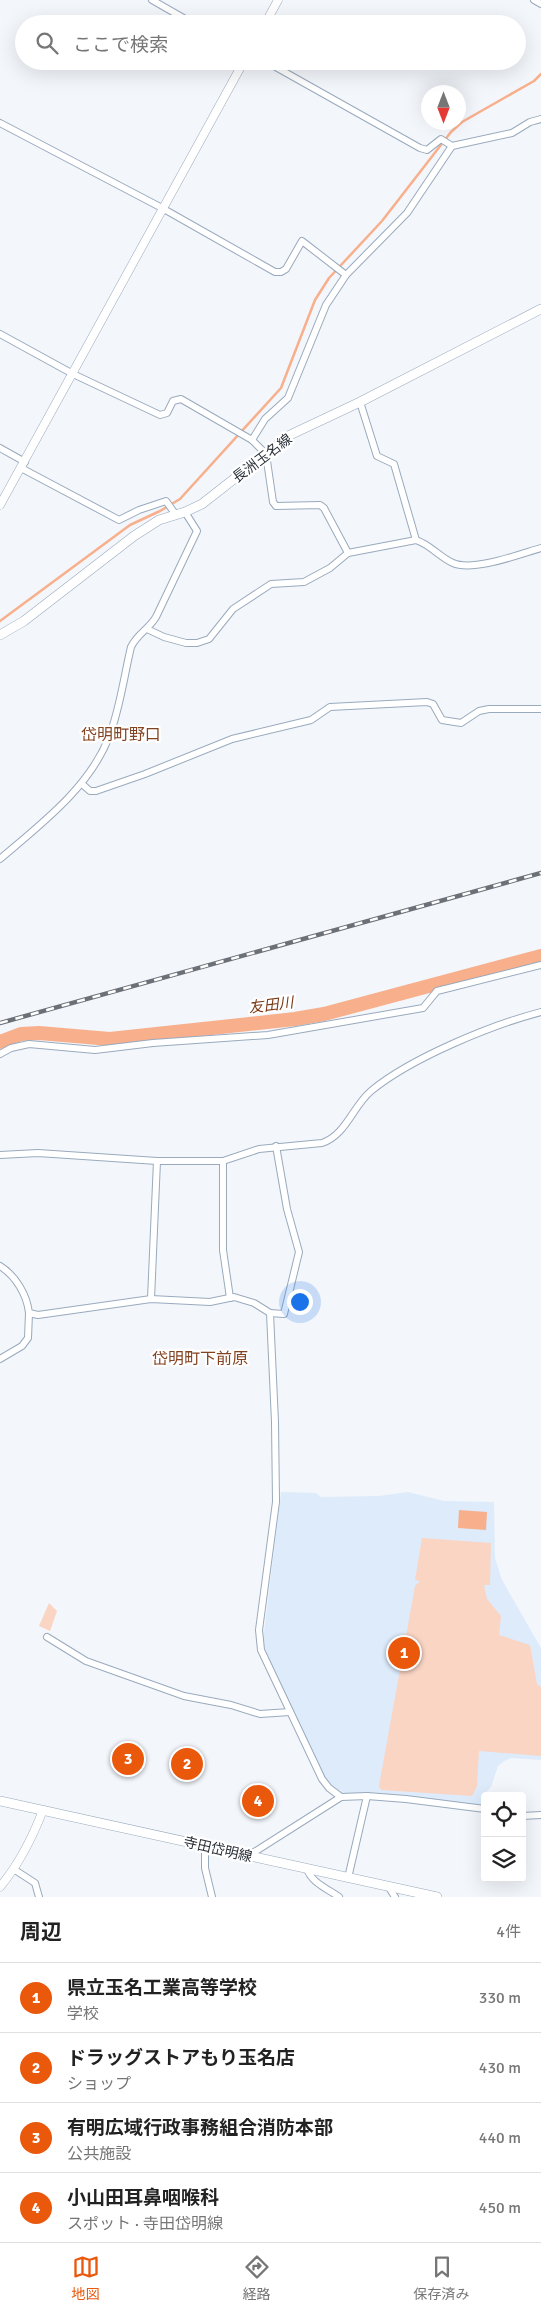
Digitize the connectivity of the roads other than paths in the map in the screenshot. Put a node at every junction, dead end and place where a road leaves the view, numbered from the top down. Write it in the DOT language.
graph roads {
  1 [pos="152,0"];
  2 [pos="278,0"];
  3 [pos="534,0"];
  4 [pos="541,4"];
  5 [pos="178,15"];
  6 [pos="270,15"];
  7 [pos="239,70"];
  8 [pos="281,70"];
  9 [pos="541,119"];
  10 [pos="0,123"];
  11 [pos="450,145"];
  12 [pos="162,208"];
  13 [pos="346,275"];
  14 [pos="541,309"];
  15 [pos="0,334"];
  16 [pos="73,374"];
  17 [pos="360,402"];
  18 [pos="252,440"];
  19 [pos="0,448"];
  20 [pos="266,454"];
  21 [pos="23,465"];
  22 [pos="0,505"];
  23 [pos="175,510"];
  24 [pos="416,540"];
  25 [pos="541,548"];
  26 [pos="348,553"];
  27 [pos="147,629"];
  28 [pos="0,635"];
  29 [pos="541,709"];
  30 [pos="82,784"];
  31 [pos="1,855"];
  32 [pos="541,965"];
  33 [pos="541,1012"];
  34 [pos="0,1054"];
  35 [pos="276,1146"];
  36 [pos="0,1155"];
  37 [pos="157,1161"];
  38 [pos="223,1161"];
  39 [pos="0,1266"];
  40 [pos="230,1298"];
  41 [pos="151,1299"];
  42 [pos="29,1313"];
  43 [pos="270,1313"];
  44 [pos="0,1359"];
  45 [pos="47,1637"];
  46 [pos="290,1712"];
  47 [pos="367,1796"];
  48 [pos="341,1797"];
  49 [pos="0,1801"];
  50 [pos="481,1809"];
  51 [pos="43,1810"];
  52 [pos="541,1814"];
  53 [pos="526,1816"];
  54 [pos="205,1846"];
  55 [pos="248,1856"];
  56 [pos="307,1868"];
  57 [pos="14,1870"];
  58 [pos="348,1878"];
  59 [pos="388,1886"];
  60 [pos="0,1887"];
  61 [pos="39,1897"];
  62 [pos="212,1897"];
  63 [pos="339,1897"];
  64 [pos="395,1897"];
  65 [pos="437,1897"];
  1 -- 5 [label="street"];
  2 -- 6 [label="street"];
  3 -- 4 [label="street"];
  7 -- 12 [label="street"];
  8 -- 11 [label="street"];
  9 -- 11 [label="street"];
  10 -- 12 [label="street"];
  11 -- 13 [label="street"];
  12 -- 13 [label="street"];
  12 -- 16 [label="street"];
  13 -- 18 [label="street"];
  14 -- 17 [label="main road, 長洲玉名線"];
  15 -- 16 [label="street"];
  16 -- 18 [label="street"];
  16 -- 21 [label="street"];
  17 -- 20 [label="main road, 長洲玉名線"];
  17 -- 24 [label="street"];
  18 -- 20 [label="street"];
  19 -- 21 [label="street"];
  20 -- 23 [label="main road, 長洲玉名線"];
  20 -- 26 [label="street"];
  21 -- 22 [label="street"];
  21 -- 23 [label="street"];
  23 -- 27 [label="street"];
  23 -- 28 [label="main road, 長洲玉名線"];
  24 -- 25 [label="street"];
  24 -- 26 [label="street"];
  26 -- 27 [label="street"];
  27 -- 30 [label="street"];
  29 -- 30 [label="street"];
  30 -- 31 [label="street"];
  32 -- 34 [label="street"];
  33 -- 35 [label="street"];
  35 -- 38 [label="street"];
  35 -- 43 [label="street"];
  36 -- 37 [label="street"];
  37 -- 38 [label="street"];
  37 -- 41 [label="street"];
  38 -- 40 [label="street"];
  39 -- 42 [label="street"];
  40 -- 41 [label="street"];
  40 -- 43 [label="street"];
  41 -- 42 [label="street"];
  42 -- 44 [label="street"];
  43 -- 46 [label="street"];
  45 -- 46 [label="street"];
  46 -- 48 [label="street"];
  47 -- 48 [label="street"];
  47 -- 50 [label="street"];
  47 -- 58 [label="street"];
  48 -- 55 [label="street"];
  49 -- 51 [label="main road, 寺田岱明線"];
  51 -- 54 [label="main road, 寺田岱明線"];
  51 -- 57 [label="street"];
  52 -- 53 [label="street"];
  54 -- 55 [label="main road, 寺田岱明線"];
  54 -- 62 [label="street"];
  55 -- 56 [label="main road, 寺田岱明線"];
  56 -- 58 [label="main road, 寺田岱明線"];
  56 -- 63 [label="street"];
  57 -- 60 [label="street"];
  57 -- 61 [label="street"];
  58 -- 59 [label="main road, 寺田岱明線"];
  59 -- 64 [label="street"];
  59 -- 65 [label="main road, 寺田岱明線"];
}
